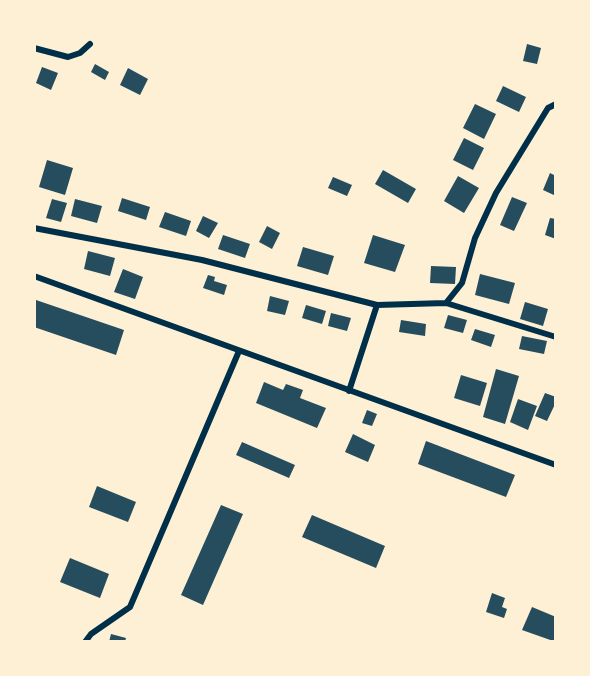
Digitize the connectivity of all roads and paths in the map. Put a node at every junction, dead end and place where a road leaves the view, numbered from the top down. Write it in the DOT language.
graph roads {
  1 [pos="90,44"];
  2 [pos="34,48"];
  3 [pos="555,104"];
  4 [pos="34,228"];
  5 [pos="34,276"];
  6 [pos="446,303"];
  7 [pos="377,305"];
  8 [pos="555,337"];
  9 [pos="239,351"];
  10 [pos="349,391"];
  11 [pos="555,465"];
  12 [pos="85,642"];
  1 -- 2 [label="street"];
  3 -- 6 [label="street"];
  4 -- 7 [label="street"];
  5 -- 9 [label="street"];
  6 -- 7 [label="street"];
  6 -- 8 [label="street"];
  7 -- 10 [label="street"];
  9 -- 10 [label="street"];
  9 -- 12 [label="street"];
  10 -- 11 [label="street"];
}
